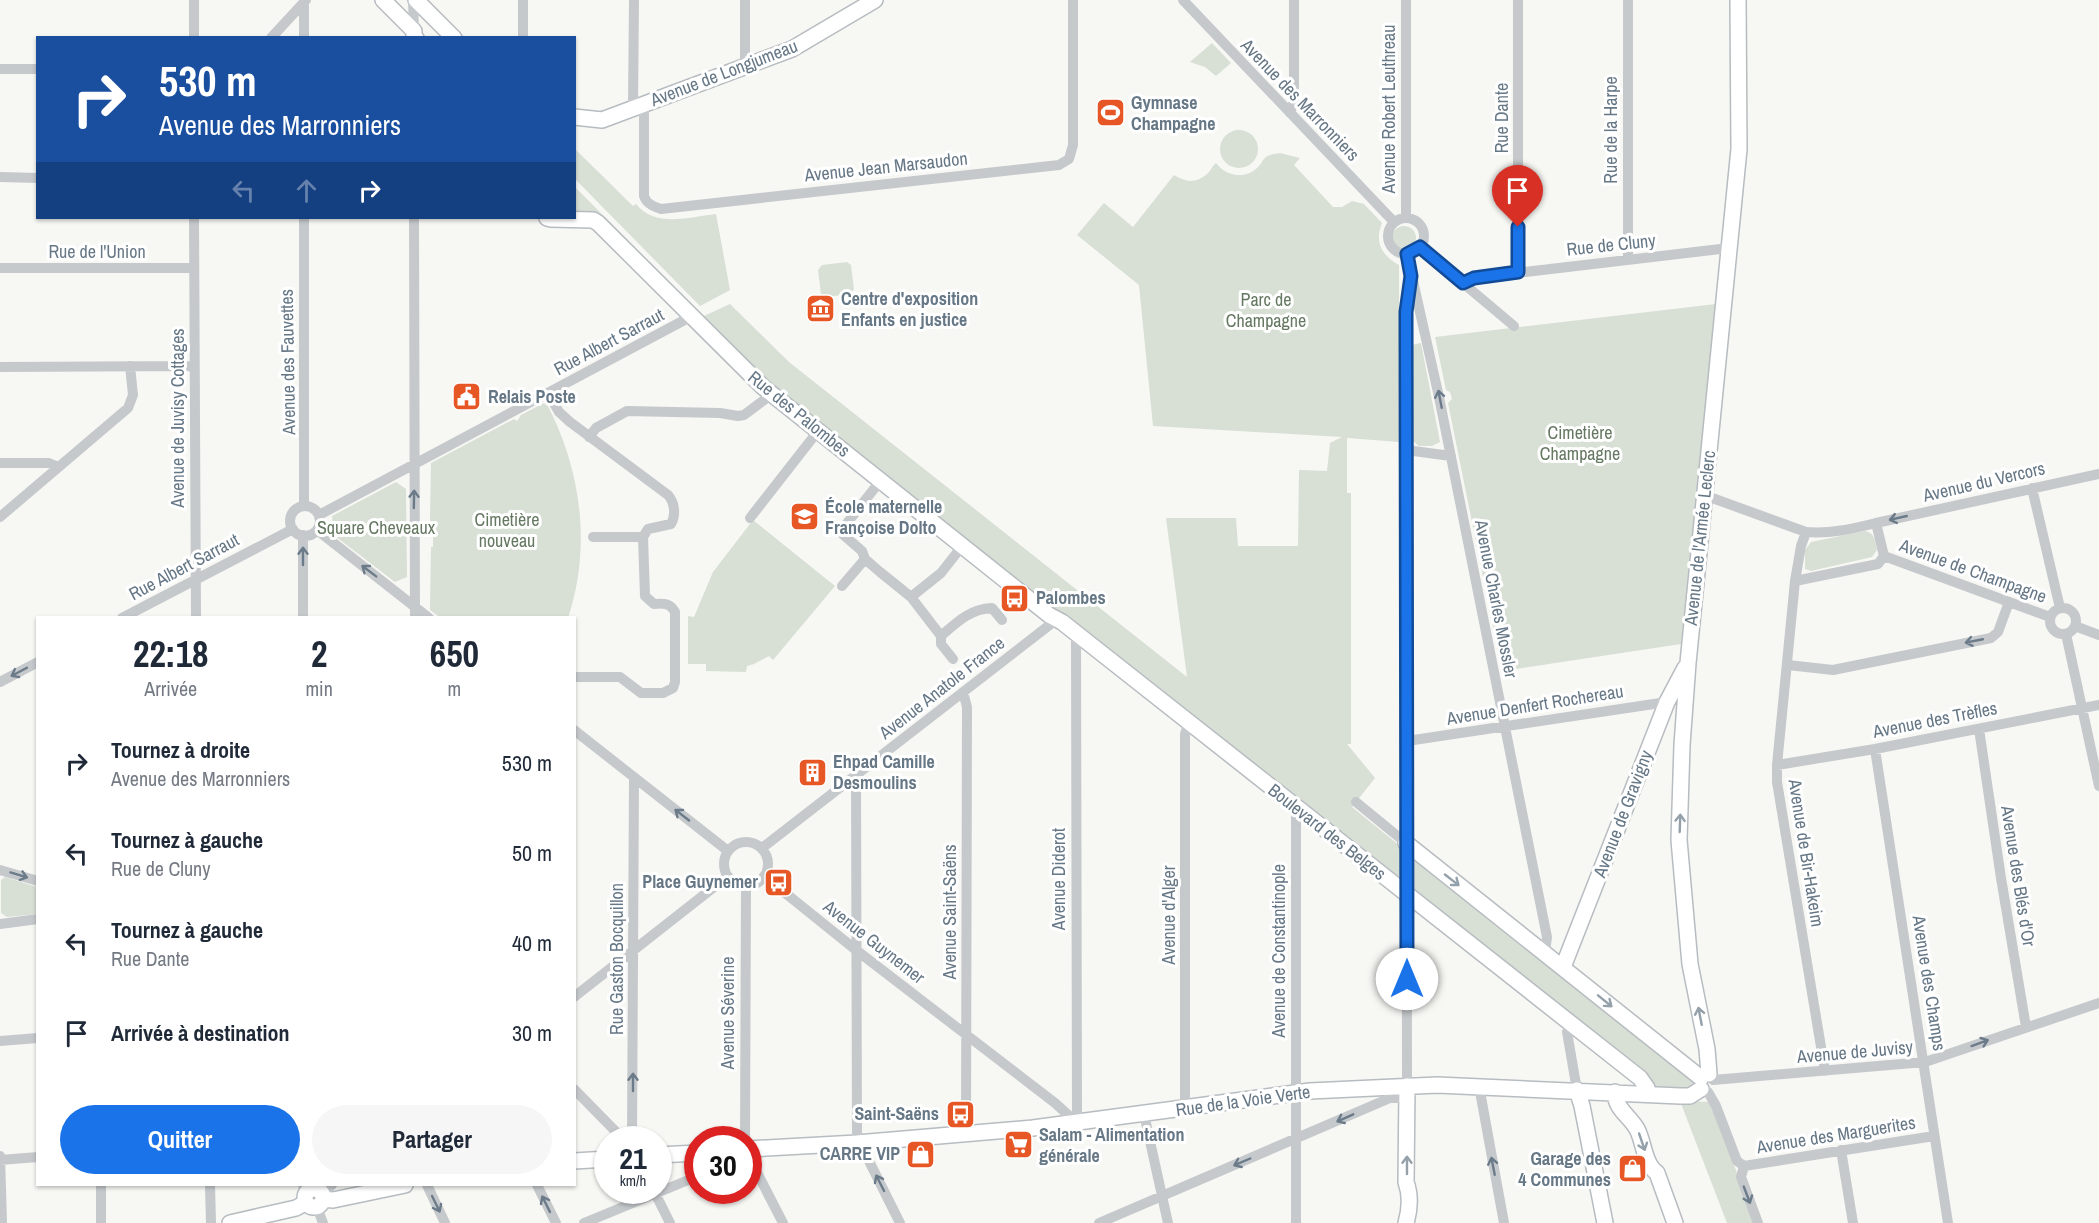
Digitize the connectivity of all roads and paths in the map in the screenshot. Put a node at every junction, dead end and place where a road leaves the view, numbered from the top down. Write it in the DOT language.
graph roads {
  1 [pos="194,0"];
  2 [pos="383,0"];
  3 [pos="415,0"];
  4 [pos="523,0"];
  5 [pos="633,0"];
  6 [pos="745,0"];
  7 [pos="875,0"];
  8 [pos="1073,0"];
  9 [pos="1183,0"];
  10 [pos="1294,0"];
  11 [pos="1406,0"];
  12 [pos="1518,0"];
  13 [pos="1628,0"];
  14 [pos="1738,0"];
  15 [pos="305,1"];
  16 [pos="857,5"];
  17 [pos="414,32"];
  18 [pos="194,36"];
  19 [pos="273,36"];
  20 [pos="304,36"];
  21 [pos="452,36"];
  22 [pos="523,36"];
  23 [pos="745,66"];
  24 [pos="0,69"];
  25 [pos="36,69"];
  26 [pos="638,105"];
  27 [pos="1290,113"];
  28 [pos="576,117"];
  29 [pos="0,177"];
  30 [pos="36,178"];
  31 [pos="1406,218"];
  32 [pos="194,219"];
  33 [pos="304,219"];
  34 [pos="414,219"];
  35 [pos="551,219"];
  36 [pos="1394,222"];
  37 [pos="1420,247"];
  38 [pos="1729,248"];
  39 [pos="1407,254"];
  40 [pos="1628,259"];
  41 [pos="0,268"];
  42 [pos="194,268"];
  43 [pos="1518,272"];
  44 [pos="1411,276"];
  45 [pos="1463,283"];
  46 [pos="692,316"];
  47 [pos="1514,326"];
  48 [pos="130,366"];
  49 [pos="194,366"];
  50 [pos="0,367"];
  51 [pos="548,393"];
  52 [pos="772,394"];
  53 [pos="818,431"];
  54 [pos="589,436"];
  55 [pos="1407,450"];
  56 [pos="1451,456"];
  57 [pos="0,463"];
  58 [pos="415,464"];
  59 [pos="58,467"];
  60 [pos="2099,474"];
  61 [pos="880,480"];
  62 [pos="2032,488"];
  63 [pos="1704,495"];
  64 [pos="304,506"];
  65 [pos="319,514"];
  66 [pos="0,517"];
  67 [pos="750,518"];
  68 [pos="1876,524"];
  69 [pos="293,529"];
  70 [pos="317,530"];
  71 [pos="1806,532"];
  72 [pos="303,536"];
  73 [pos="593,537"];
  74 [pos="643,537"];
  75 [pos="963,545"];
  76 [pos="1884,556"];
  77 [pos="865,559"];
  78 [pos="195,580"];
  79 [pos="1795,581"];
  80 [pos="842,586"];
  81 [pos="911,597"];
  82 [pos="2009,602"];
  83 [pos="2060,608"];
  84 [pos="415,612"];
  85 [pos="126,616"];
  86 [pos="196,616"];
  87 [pos="303,616"];
  88 [pos="2050,617"];
  89 [pos="1002,620"];
  90 [pos="1056,620"];
  91 [pos="2075,626"];
  92 [pos="2066,634"];
  93 [pos="1078,635"];
  94 [pos="2099,635"];
  95 [pos="941,636"];
  96 [pos="953,659"];
  97 [pos="36,663"];
  98 [pos="1688,663"];
  99 [pos="1788,665"];
  100 [pos="576,677"];
  101 [pos="0,682"];
  102 [pos="963,692"];
  103 [pos="1667,702"];
  104 [pos="2099,705"];
  105 [pos="2082,708"];
  106 [pos="1189,722"];
  107 [pos="1505,726"];
  108 [pos="1979,729"];
  109 [pos="576,732"];
  110 [pos="1407,741"];
  111 [pos="1875,749"];
  112 [pos="1777,765"];
  113 [pos="634,777"];
  114 [pos="856,777"];
  115 [pos="2099,786"];
  116 [pos="1356,802"];
  117 [pos="1299,810"];
  118 [pos="1407,843"];
  119 [pos="762,848"];
  120 [pos="728,851"];
  121 [pos="0,870"];
  122 [pos="728,876"];
  123 [pos="764,876"];
  124 [pos="36,880"];
  125 [pos="746,886"];
  126 [pos="1407,894"];
  127 [pos="36,920"];
  128 [pos="0,924"];
  129 [pos="856,950"];
  130 [pos="633,951"];
  131 [pos="1545,952"];
  132 [pos="1563,967"];
  133 [pos="576,995"];
  134 [pos="2099,1004"];
  135 [pos="1572,1025"];
  136 [pos="2026,1027"];
  137 [pos="965,1034"];
  138 [pos="36,1038"];
  139 [pos="0,1041"];
  140 [pos="1925,1062"];
  141 [pos="1825,1071"];
  142 [pos="1707,1083"];
  143 [pos="1479,1086"];
  144 [pos="1577,1090"];
  145 [pos="576,1091"];
  146 [pos="1615,1092"];
  147 [pos="1295,1093"];
  148 [pos="1407,1093"];
  149 [pos="1648,1093"];
  150 [pos="1185,1108"];
  151 [pos="1144,1114"];
  152 [pos="1077,1123"];
  153 [pos="610,1126"];
  154 [pos="632,1126"];
  155 [pos="745,1126"];
  156 [pos="966,1134"];
  157 [pos="1934,1136"];
  158 [pos="1296,1140"];
  159 [pos="858,1143"];
  160 [pos="762,1148"];
  161 [pos="1841,1150"];
  162 [pos="36,1157"];
  163 [pos="0,1159"];
  164 [pos="594,1160"];
  165 [pos="576,1161"];
  166 [pos="1744,1166"];
  167 [pos="762,1182"];
  168 [pos="101,1186"];
  169 [pos="210,1186"];
  170 [pos="400,1186"];
  171 [pos="428,1186"];
  172 [pos="538,1186"];
  173 [pos="315,1195"];
  174 [pos="1162,1196"];
  175 [pos="628,1204"];
  176 [pos="661,1204"];
  177 [pos="2,1223"];
  178 [pos="101,1223"];
  179 [pos="211,1223"];
  180 [pos="230,1223"];
  181 [pos="323,1223"];
  182 [pos="446,1223"];
  183 [pos="556,1223"];
  184 [pos="584,1223"];
  185 [pos="670,1223"];
  186 [pos="783,1223"];
  187 [pos="900,1223"];
  188 [pos="1099,1223"];
  189 [pos="1168,1223"];
  190 [pos="1296,1223"];
  191 [pos="1406,1223"];
  192 [pos="1504,1223"];
  193 [pos="1605,1223"];
  194 [pos="1675,1223"];
  195 [pos="1758,1223"];
  196 [pos="1852,1223"];
  197 [pos="1948,1223"];
  1 -- 18 [label="street"];
  2 -- 17 [label="street"];
  3 -- 17 [label="street"];
  3 -- 21 [label="street"];
  4 -- 22 [label="street"];
  5 -- 26 [label="street"];
  6 -- 23 [label="street"];
  7 -- 16 [label="street, Avenue de Longjumeau"];
  8 -- 26 [label="street, Avenue Jean Marsaudon"];
  9 -- 27 [label="street, Avenue des Marronniers"];
  10 -- 27 [label="street"];
  11 -- 31 [label="street, Avenue Robert Leuthreau"];
  12 -- 43 [label="street, Rue Dante"];
  13 -- 40 [label="street, Rue de la Harpe"];
  14 -- 38 [label="street, Avenue de l'Armée Leclerc"];
  15 -- 19 [label="street"];
  15 -- 20 [label="street"];
  16 -- 23 [label="street, Avenue de Longjumeau"];
  23 -- 26 [label="street, Avenue de Longjumeau"];
  24 -- 25 [label="street"];
  26 -- 28 [label="street, Avenue de Longjumeau"];
  27 -- 36 [label="street, Avenue des Marronniers"];
  29 -- 30 [label="street"];
  31 -- 36 [label="street"];
  31 -- 37 [label="street"];
  32 -- 42 [label="street, Avenue de Juvisy Cottages"];
  33 -- 64 [label="street, Avenue des Fauvettes"];
  34 -- 58 [label="street"];
  35 -- 46 [label="street, Rue des Palombes"];
  36 -- 39 [label="street"];
  37 -- 39 [label="street"];
  37 -- 45 [label="street"];
  38 -- 40 [label="street, Rue de Cluny"];
  38 -- 63 [label="street, Avenue de l'Armée Leclerc"];
  39 -- 44 [label="street, Avenue Charles Mossler"];
  40 -- 43 [label="street, Rue de Cluny"];
  41 -- 42 [label="street, Rue de l'Union"];
  42 -- 49 [label="street, Avenue de Juvisy Cottages"];
  43 -- 45 [label="street, Rue de Cluny"];
  44 -- 55 [label="street"];
  56 -- 44 [label="street, Avenue Charles Mossler, one-way"];
  45 -- 47 [label="street"];
  46 -- 51 [label="street, Rue Albert Sarraut"];
  46 -- 52 [label="street, Rue des Palombes"];
  48 -- 49 [label="street"];
  48 -- 50 [label="street"];
  48 -- 59 [label="street"];
  49 -- 78 [label="street, Avenue de Juvisy Cottages"];
  51 -- 54 [label="street"];
  51 -- 58 [label="street, Rue Albert Sarraut"];
  52 -- 53 [label="street, Rue des Palombes"];
  52 -- 54 [label="street"];
  53 -- 61 [label="street, Rue des Palombes"];
  53 -- 67 [label="street"];
  54 -- 74 [label="street"];
  55 -- 56 [label="street"];
  55 -- 110 [label="street"];
  56 -- 107 [label="street, Avenue Charles Mossler"];
  57 -- 59 [label="street"];
  58 -- 65 [label="street, Rue Albert Sarraut"];
  84 -- 58 [label="street, one-way"];
  59 -- 66 [label="street"];
  60 -- 62 [label="street, Avenue du Vercors"];
  61 -- 75 [label="street, Rue des Palombes"];
  61 -- 77 [label="street"];
  62 -- 68 [label="street, Avenue du Vercors, one-way"];
  62 -- 83 [label="street"];
  63 -- 71 [label="street"];
  63 -- 98 [label="street, Avenue de l'Armée Leclerc"];
  64 -- 65 [label="street"];
  64 -- 69 [label="street"];
  65 -- 70 [label="street"];
  68 -- 71 [label="street, Avenue du Vercors"];
  68 -- 76 [label="street"];
  69 -- 72 [label="street"];
  69 -- 78 [label="street, Rue Albert Sarraut"];
  70 -- 72 [label="street"];
  84 -- 70 [label="street, one-way"];
  71 -- 79 [label="street, Avenue de Bir-Hakeim"];
  87 -- 72 [label="street, one-way"];
  73 -- 74 [label="street"];
  74 -- 100 [label="street"];
  75 -- 81 [label="street"];
  75 -- 90 [label="street, Rue des Palombes"];
  76 -- 79 [label="street"];
  76 -- 82 [label="street, Avenue de Champagne"];
  77 -- 80 [label="street"];
  77 -- 81 [label="street"];
  78 -- 85 [label="street, Rue Albert Sarraut"];
  78 -- 86 [label="street, Avenue de Juvisy Cottages"];
  79 -- 99 [label="street, Avenue de Bir-Hakeim"];
  81 -- 95 [label="street"];
  82 -- 88 [label="street, Avenue de Champagne"];
  82 -- 99 [label="street, one-way"];
  83 -- 88 [label="street"];
  83 -- 91 [label="street"];
  88 -- 92 [label="street"];
  89 -- 95 [label="street"];
  90 -- 93 [label="street, Boulevard des Belges"];
  90 -- 102 [label="street, Avenue Anatole France"];
  91 -- 92 [label="street"];
  91 -- 94 [label="street"];
  92 -- 105 [label="street"];
  93 -- 106 [label="street, Boulevard des Belges"];
  93 -- 152 [label="street, Avenue Diderot"];
  95 -- 96 [label="street"];
  97 -- 101 [label="street, one-way"];
  98 -- 103 [label="street, Avenue de Gravigny"];
  142 -- 98 [label="street, Avenue de l'Armée Leclerc, one-way"];
  99 -- 112 [label="street, Avenue de Bir-Hakeim"];
  102 -- 114 [label="street, Avenue Anatole France"];
  102 -- 137 [label="street, Avenue Saint-Saëns"];
  103 -- 107 [label="street, Avenue Denfert Rochereau"];
  103 -- 132 [label="street, Avenue de Gravigny"];
  104 -- 105 [label="street, Avenue des Trèfles"];
  105 -- 108 [label="street, Avenue des Trèfles"];
  105 -- 115 [label="street"];
  106 -- 117 [label="street, Boulevard des Belges"];
  106 -- 150 [label="street, Avenue d'Alger"];
  107 -- 110 [label="street, Avenue Denfert Rochereau"];
  107 -- 131 [label="street, Avenue Charles Mossler"];
  108 -- 111 [label="street, Avenue des Trèfles"];
  108 -- 136 [label="street, Avenue des Blés d'Or"];
  109 -- 113 [label="street"];
  110 -- 118 [label="street"];
  111 -- 112 [label="street, Avenue des Trèfles"];
  111 -- 140 [label="street, Avenue des Champs"];
  112 -- 141 [label="street, Avenue de Bir-Hakeim"];
  120 -- 113 [label="street, one-way"];
  113 -- 130 [label="street, Rue Gaston Bocquillon"];
  114 -- 119 [label="street, Avenue Anatole France"];
  114 -- 129 [label="street"];
  116 -- 118 [label="street"];
  117 -- 126 [label="street, Boulevard des Belges"];
  117 -- 147 [label="street, Avenue de Constantinople"];
  118 -- 126 [label="street"];
  118 -- 131 [label="street, one-way"];
  119 -- 120 [label="street"];
  119 -- 123 [label="street"];
  120 -- 122 [label="street"];
  121 -- 124 [label="street, one-way"];
  122 -- 125 [label="street"];
  122 -- 130 [label="street"];
  123 -- 125 [label="street"];
  123 -- 129 [label="street, Avenue Guynemer"];
  125 -- 155 [label="street, Avenue Séverine"];
  126 -- 135 [label="street, Boulevard des Belges"];
  126 -- 148 [label="street"];
  127 -- 128 [label="street"];
  129 -- 137 [label="street, Avenue Guynemer"];
  129 -- 159 [label="street"];
  130 -- 133 [label="street"];
  154 -- 130 [label="street, Rue Gaston Bocquillon, one-way"];
  131 -- 132 [label="street"];
  132 -- 142 [label="street, one-way"];
  134 -- 136 [label="street, Avenue de Juvisy"];
  135 -- 144 [label="street"];
  135 -- 149 [label="street, Boulevard des Belges"];
  140 -- 136 [label="street, Avenue de Juvisy, one-way"];
  137 -- 152 [label="street, Avenue Guynemer"];
  137 -- 156 [label="street, Avenue Saint-Saëns"];
  138 -- 139 [label="street"];
  140 -- 141 [label="street, Avenue de Juvisy"];
  140 -- 157 [label="street, Avenue des Champs"];
  141 -- 142 [label="street, Avenue de Juvisy"];
  142 -- 149 [label="street, Rue de la Voie Verte"];
  142 -- 166 [label="street"];
  143 -- 144 [label="street, Rue de la Voie Verte"];
  143 -- 148 [label="street, Rue de la Voie Verte"];
  192 -- 143 [label="street, one-way"];
  144 -- 146 [label="street, Rue de la Voie Verte"];
  144 -- 193 [label="street"];
  145 -- 153 [label="street"];
  146 -- 149 [label="street, Rue de la Voie Verte"];
  146 -- 194 [label="street, one-way"];
  147 -- 148 [label="street, Rue de la Voie Verte"];
  147 -- 150 [label="street, Rue de la Voie Verte"];
  147 -- 158 [label="street, Avenue de Constantinople"];
  148 -- 158 [label="street, one-way"];
  191 -- 148 [label="street, one-way"];
  150 -- 151 [label="street, Rue de la Voie Verte"];
  151 -- 152 [label="street, Rue de la Voie Verte"];
  151 -- 174 [label="street"];
  152 -- 156 [label="street, Rue de la Voie Verte"];
  156 -- 159 [label="street, Rue de la Voie Verte"];
  157 -- 161 [label="street, Avenue des Marguerites"];
  157 -- 197 [label="street, Avenue des Champs"];
  158 -- 174 [label="street, one-way"];
  158 -- 190 [label="street, Avenue de Constantinople"];
  159 -- 160 [label="street, Rue de la Voie Verte"];
  187 -- 159 [label="street, one-way"];
  161 -- 166 [label="street, Avenue des Marguerites"];
  161 -- 196 [label="street"];
  162 -- 163 [label="street"];
  163 -- 177 [label="street"];
  164 -- 165 [label="street"];
  166 -- 195 [label="street, one-way"];
  167 -- 186 [label="street"];
  168 -- 178 [label="street"];
  169 -- 179 [label="street"];
  170 -- 173 [label="street"];
  171 -- 182 [label="street, one-way"];
  183 -- 172 [label="street, one-way"];
  173 -- 180 [label="street"];
  173 -- 181 [label="street"];
  174 -- 188 [label="street"];
  174 -- 189 [label="street"];
  175 -- 184 [label="street"];
  176 -- 185 [label="street"];
}
